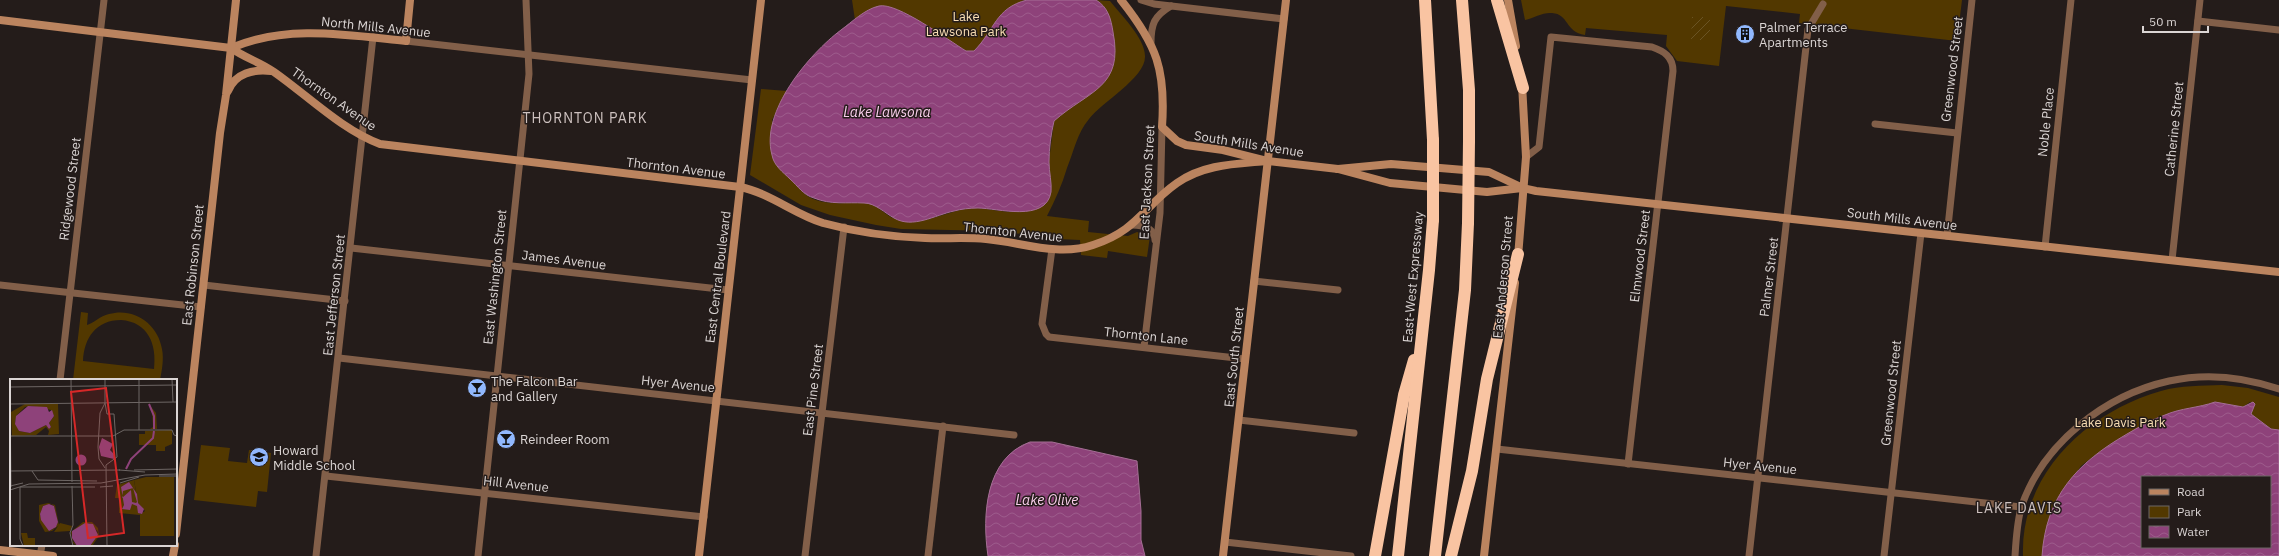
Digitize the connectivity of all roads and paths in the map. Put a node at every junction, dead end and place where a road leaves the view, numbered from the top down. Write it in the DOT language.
graph roads {
  1 [pos="104,0"];
  2 [pos="236,0"];
  3 [pos="410,0"];
  4 [pos="526,0"];
  5 [pos="761,0"];
  6 [pos="1121,0"];
  7 [pos="1141,0"];
  8 [pos="1286,0"];
  9 [pos="1425,0"];
  10 [pos="1462,0"];
  11 [pos="1497,0"];
  12 [pos="1508,0"];
  13 [pos="1972,0"];
  14 [pos="2071,0"];
  15 [pos="2200,0"];
  16 [pos="1823,4"];
  17 [pos="1171,6"];
  18 [pos="1284,19"];
  19 [pos="0,20"];
  20 [pos="2198,21"];
  21 [pos="2279,30"];
  22 [pos="100,31"];
  23 [pos="373,37"];
  24 [pos="406,41"];
  25 [pos="1152,43"];
  26 [pos="231,48"];
  27 [pos="528,56"];
  28 [pos="273,71"];
  29 [pos="752,80"];
  30 [pos="1523,88"];
  31 [pos="226,95"];
  32 [pos="1875,124"];
  33 [pos="1162,128"];
  34 [pos="1957,133"];
  35 [pos="362,137"];
  36 [pos="1526,156"];
  37 [pos="1268,161"];
  38 [pos="519,162"];
  39 [pos="1338,168"];
  40 [pos="740,187"];
  41 [pos="1523,188"];
  42 [pos="1160,198"];
  43 [pos="1658,204"];
  44 [pos="1788,217"];
  45 [pos="1132,225"];
  46 [pos="844,227"];
  47 [pos="1921,233"];
  48 [pos="1947,236"];
  49 [pos="2045,247"];
  50 [pos="351,248"];
  51 [pos="1052,249"];
  52 [pos="1155,249"];
  53 [pos="1518,254"];
  54 [pos="2172,260"];
  55 [pos="509,265"];
  56 [pos="2279,272"];
  57 [pos="1254,281"];
  58 [pos="0,285"];
  59 [pos="204,285"];
  60 [pos="728,290"];
  61 [pos="1338,290"];
  62 [pos="70,293"];
  63 [pos="345,301"];
  64 [pos="201,307"];
  65 [pos="1424,324"];
  66 [pos="1144,347"];
  67 [pos="339,358"];
  68 [pos="1246,359"];
  69 [pos="497,376"];
  70 [pos="60,379"];
  71 [pos="2279,389"];
  72 [pos="716,401"];
  73 [pos="823,412"];
  74 [pos="1238,420"];
  75 [pos="944,426"];
  76 [pos="1354,433"];
  77 [pos="1014,434"];
  78 [pos="1497,449"];
  79 [pos="1628,464"];
  80 [pos="326,476"];
  81 [pos="1758,478"];
  82 [pos="1892,492"];
  83 [pos="484,493"];
  84 [pos="2021,507"];
  85 [pos="704,516"];
  86 [pos="177,525"];
  87 [pos="1225,542"];
  88 [pos="175,546"];
  89 [pos="0,550"];
  90 [pos="40,555"];
  91 [pos="53,556"];
  92 [pos="174,556"];
  93 [pos="316,556"];
  94 [pos="478,556"];
  95 [pos="699,556"];
  96 [pos="805,556"];
  97 [pos="928,556"];
  98 [pos="1223,556"];
  99 [pos="1351,556"];
  100 [pos="1375,556"];
  101 [pos="1398,556"];
  102 [pos="1435,556"];
  103 [pos="1451,556"];
  104 [pos="1484,556"];
  105 [pos="1749,556"];
  106 [pos="1884,556"];
  107 [pos="2015,556"];
  1 -- 22 [label="street, Ridgewood Street"];
  2 -- 26 [label="street, East Robinson Street"];
  3 -- 24 [label="street"];
  4 -- 27 [label="street, East Washington Street"];
  5 -- 29 [label="street, East Central Boulevard"];
  6 -- 25 [label="street, East Jackson Street"];
  7 -- 17 [label="street"];
  8 -- 18 [label="street"];
  9 -- 65 [label="highway, East-West Expressway, bridge"];
  10 -- 102 [label="highway, bridge"];
  11 -- 30 [label="highway"];
  12 -- 30 [label="street, East Anderson Street"];
  13 -- 34 [label="street, Greenwood Street"];
  14 -- 49 [label="street, Noble Place"];
  15 -- 20 [label="street, Catherine Street"];
  16 -- 44 [label="street, Palmer Street"];
  17 -- 18 [label="street"];
  17 -- 25 [label="street, East Jackson Street"];
  18 -- 37 [label="street, East South Street"];
  19 -- 22 [label="street, North Mills Avenue"];
  20 -- 21 [label="street"];
  20 -- 54 [label="street, Catherine Street"];
  22 -- 26 [label="street, North Mills Avenue"];
  22 -- 62 [label="street, Ridgewood Street"];
  23 -- 24 [label="street, North Mills Avenue"];
  23 -- 26 [label="street, North Mills Avenue"];
  23 -- 35 [label="street, East Jefferson Street"];
  24 -- 27 [label="street, North Mills Avenue"];
  25 -- 33 [label="street, East Jackson Street"];
  26 -- 28 [label="street, Thornton Avenue"];
  26 -- 31 [label="street, East Robinson Street"];
  27 -- 29 [label="street, North Mills Avenue"];
  27 -- 38 [label="street, East Washington Street"];
  28 -- 31 [label="street"];
  28 -- 35 [label="street, Thornton Avenue"];
  29 -- 40 [label="street, East Central Boulevard"];
  30 -- 36 [label="street, East Anderson Street"];
  31 -- 59 [label="street, East Robinson Street"];
  32 -- 34 [label="street"];
  33 -- 37 [label="street, South Mills Avenue"];
  33 -- 42 [label="street, East Jackson Street"];
  34 -- 48 [label="street, Greenwood Street"];
  35 -- 38 [label="street, Thornton Avenue"];
  35 -- 50 [label="street, East Jefferson Street"];
  36 -- 41 [label="street, East Anderson Street"];
  36 -- 43 [label="street, Elmwood Street"];
  37 -- 39 [label="street, South Mills Avenue"];
  37 -- 42 [label="street, Thornton Avenue"];
  37 -- 57 [label="street, East South Street"];
  38 -- 40 [label="street, Thornton Avenue"];
  38 -- 55 [label="street, East Washington Street"];
  39 -- 41 [label="street, South Mills Avenue"];
  39 -- 41 [label="street, South Mills Avenue"];
  40 -- 46 [label="street, Thornton Avenue"];
  40 -- 60 [label="street, East Central Boulevard"];
  41 -- 43 [label="street, South Mills Avenue"];
  41 -- 53 [label="street, East Anderson Street"];
  42 -- 45 [label="street, Thornton Avenue"];
  42 -- 52 [label="street, East Jackson Street"];
  43 -- 44 [label="street, South Mills Avenue"];
  43 -- 79 [label="street, Elmwood Street"];
  44 -- 47 [label="street, South Mills Avenue"];
  44 -- 81 [label="street, Palmer Street"];
  45 -- 51 [label="street, Thornton Avenue"];
  45 -- 52 [label="street"];
  46 -- 51 [label="street, Thornton Avenue"];
  46 -- 73 [label="street, East Pine Street"];
  47 -- 48 [label="street, South Mills Avenue"];
  47 -- 82 [label="street, Greenwood Street"];
  48 -- 49 [label="street, South Mills Avenue"];
  49 -- 54 [label="street, South Mills Avenue"];
  50 -- 55 [label="street, James Avenue"];
  50 -- 63 [label="street, East Jefferson Street"];
  51 -- 66 [label="street, Thornton Lane"];
  52 -- 66 [label="street, East Jackson Street"];
  53 -- 78 [label="street, East Anderson Street"];
  53 -- 103 [label="highway"];
  54 -- 56 [label="street, South Mills Avenue"];
  55 -- 60 [label="street, James Avenue"];
  55 -- 69 [label="street, East Washington Street"];
  57 -- 61 [label="street"];
  57 -- 68 [label="street, East South Street"];
  58 -- 62 [label="street"];
  59 -- 63 [label="street"];
  59 -- 64 [label="street, East Robinson Street"];
  60 -- 72 [label="street, East Central Boulevard"];
  62 -- 64 [label="street"];
  62 -- 70 [label="street, Ridgewood Street"];
  63 -- 67 [label="street, East Jefferson Street"];
  64 -- 86 [label="street, East Robinson Street"];
  65 -- 100 [label="highway"];
  65 -- 101 [label="highway, East-West Expressway"];
  66 -- 68 [label="street, Thornton Lane"];
  67 -- 69 [label="street, Hyer Avenue"];
  67 -- 80 [label="street, East Jefferson Street"];
  68 -- 74 [label="street, East South Street"];
  69 -- 72 [label="street, Hyer Avenue"];
  69 -- 83 [label="street, East Washington Street"];
  71 -- 84 [label="street"];
  72 -- 73 [label="street, Hyer Avenue"];
  72 -- 85 [label="street, East Central Boulevard"];
  73 -- 75 [label="street, Hyer Avenue"];
  73 -- 96 [label="street, East Pine Street"];
  74 -- 76 [label="street"];
  74 -- 87 [label="street, East South Street"];
  75 -- 77 [label="street, Hyer Avenue"];
  75 -- 97 [label="street"];
  78 -- 79 [label="street, Hyer Avenue"];
  78 -- 104 [label="street, East Anderson Street"];
  79 -- 81 [label="street, Hyer Avenue"];
  80 -- 83 [label="street, Hill Avenue"];
  80 -- 93 [label="street, East Jefferson Street"];
  81 -- 82 [label="street, Hyer Avenue"];
  81 -- 105 [label="street, Palmer Street"];
  82 -- 84 [label="street, Hyer Avenue"];
  82 -- 106 [label="street, Greenwood Street"];
  83 -- 85 [label="street, Hill Avenue"];
  83 -- 94 [label="street, East Washington Street"];
  84 -- 107 [label="street"];
  85 -- 95 [label="street, East Central Boulevard"];
  87 -- 98 [label="street, East South Street"];
  87 -- 99 [label="street"];
  88 -- 92 [label="street"];
  89 -- 90 [label="street"];
  90 -- 91 [label="street"];
}
